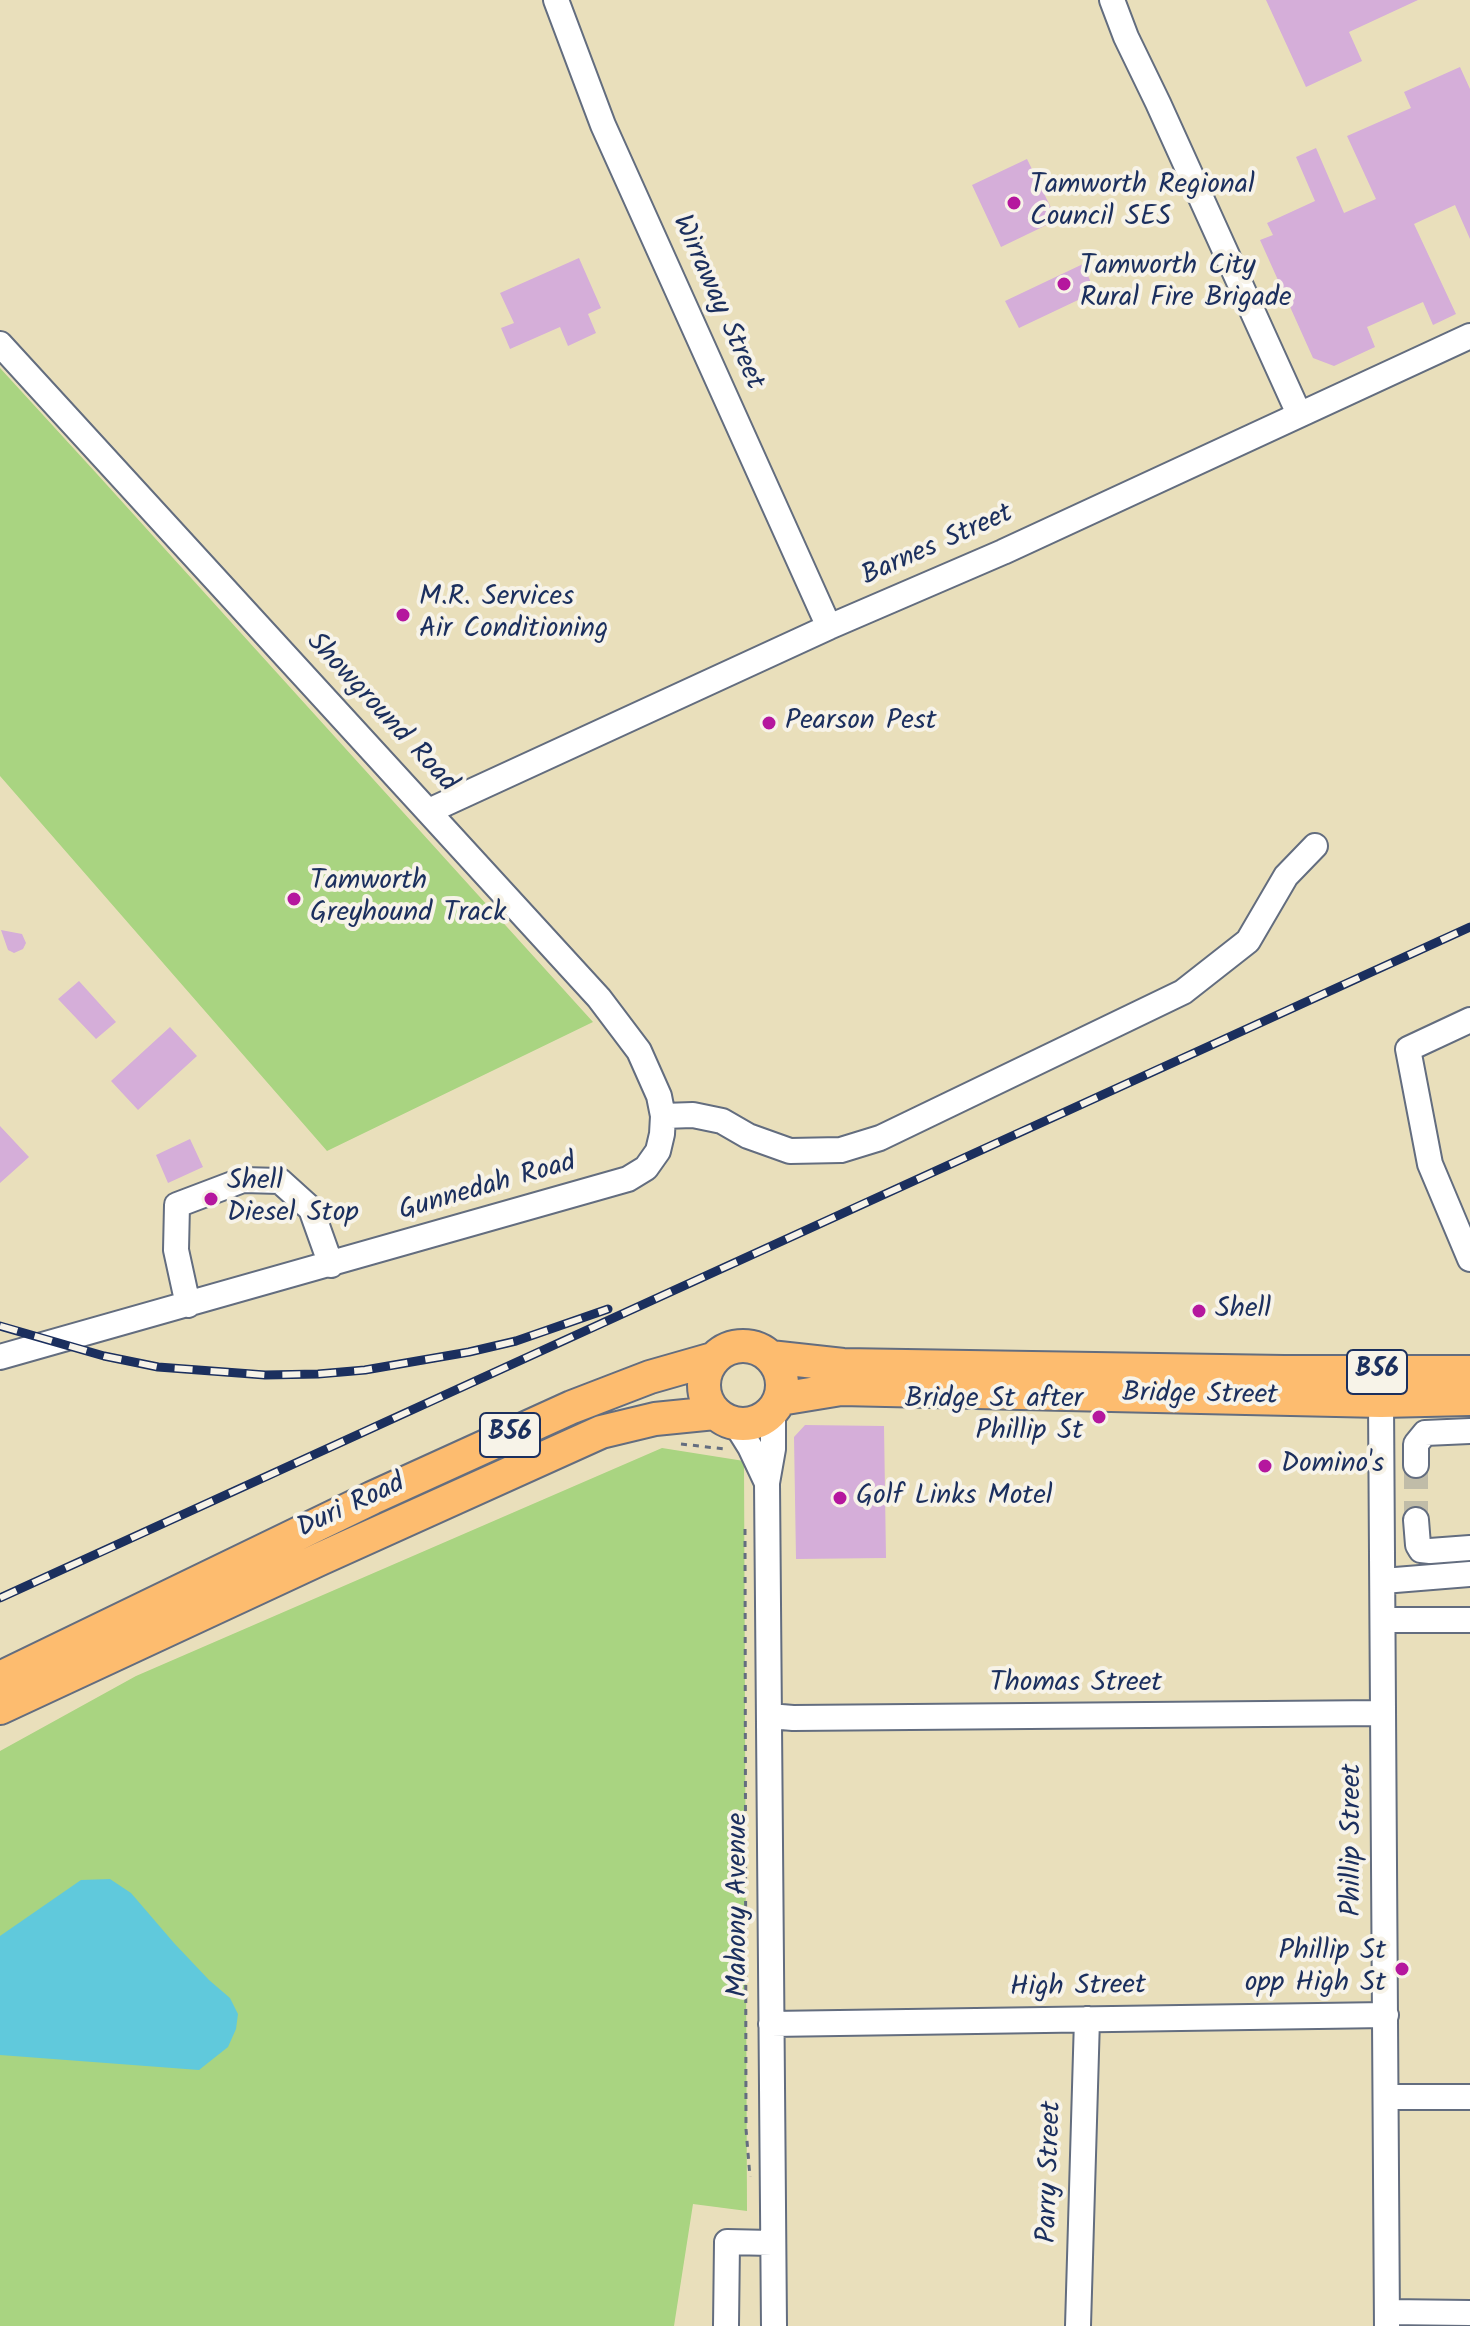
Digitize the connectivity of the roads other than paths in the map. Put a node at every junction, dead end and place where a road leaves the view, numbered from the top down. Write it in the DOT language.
graph roads {
  1 [pos="556,0"];
  2 [pos="1112,0"];
  3 [pos="1470,336"];
  4 [pos="0,344"];
  5 [pos="1299,414"];
  6 [pos="829,627"];
  7 [pos="429,811"];
  8 [pos="1315,846"];
  9 [pos="1470,1020"];
  10 [pos="663,1116"];
  11 [pos="658,1151"];
  12 [pos="1470,1259"];
  13 [pos="331,1265"];
  14 [pos="188,1305"];
  15 [pos="0,1357"];
  16 [pos="770,1357"];
  17 [pos="713,1359"];
  18 [pos="1284,1372"];
  19 [pos="1470,1372"];
  20 [pos="1470,1399"];
  21 [pos="1381,1401"];
  22 [pos="776,1405"];
  23 [pos="733,1428"];
  24 [pos="1470,1431"];
  25 [pos="1416,1465"];
  26 [pos="767,1483"];
  27 [pos="1416,1520"];
  28 [pos="1470,1548"];
  29 [pos="1470,1574"];
  30 [pos="1383,1581"];
  31 [pos="1384,1620"];
  32 [pos="1470,1620"];
  33 [pos="0,1678"];
  34 [pos="0,1708"];
  35 [pos="1383,1713"];
  36 [pos="769,1716"];
  37 [pos="1386,2015"];
  38 [pos="1087,2019"];
  39 [pos="771,2024"];
  40 [pos="1387,2097"];
  41 [pos="1470,2097"];
  42 [pos="772,2243"];
  43 [pos="1470,2313"];
  44 [pos="1387,2319"];
  45 [pos="726,2326"];
  46 [pos="774,2326"];
  47 [pos="1078,2326"];
  1 -- 6 [label="street, Wirraway Street"];
  2 -- 5 [label="street"];
  3 -- 5 [label="street, Barnes Street"];
  4 -- 7 [label="street, Showground Road"];
  5 -- 6 [label="street, Barnes Street"];
  6 -- 7 [label="street, Barnes Street"];
  7 -- 10 [label="street, Showground Road"];
  8 -- 10 [label="street"];
  9 -- 12 [label="street"];
  10 -- 11 [label="street, Showground Road"];
  11 -- 13 [label="street, Gunnedah Road"];
  13 -- 14 [label="street, Gunnedah Road"];
  13 -- 14 [label="street"];
  14 -- 15 [label="street, Gunnedah Road"];
  16 -- 17 [label="main road, B56"];
  16 -- 18 [label="main road, Bridge Street / B56"];
  16 -- 22 [label="main road"];
  17 -- 23 [label="main road"];
  17 -- 33 [label="main road, Duri Road / B56"];
  18 -- 19 [label="main road, Bridge Street / B56"];
  18 -- 21 [label="main road, Bridge Street"];
  20 -- 21 [label="main road, Bridge Street / B56"];
  21 -- 22 [label="main road, Bridge Street / B56"];
  21 -- 30 [label="street, Phillip Street"];
  22 -- 23 [label="main road, B56"];
  22 -- 26 [label="street, Mahony Avenue"];
  23 -- 26 [label="street, Mahony Avenue"];
  23 -- 34 [label="main road, Duri Road / B56"];
  24 -- 25 [label="street"];
  26 -- 36 [label="street, Mahony Avenue"];
  27 -- 28 [label="street"];
  29 -- 30 [label="street"];
  30 -- 31 [label="street, Phillip Street"];
  31 -- 32 [label="street"];
  31 -- 35 [label="street, Phillip Street"];
  35 -- 36 [label="street, Thomas Street"];
  35 -- 37 [label="street, Phillip Street"];
  36 -- 39 [label="street, Mahony Avenue"];
  37 -- 38 [label="street, High Street"];
  37 -- 40 [label="street, Phillip Street"];
  38 -- 39 [label="street, High Street"];
  38 -- 47 [label="street, Parry Street"];
  39 -- 42 [label="street, Mahony Avenue"];
  40 -- 41 [label="street"];
  40 -- 44 [label="street, Phillip Street"];
  42 -- 45 [label="street"];
  42 -- 46 [label="street, Mahony Avenue"];
  43 -- 44 [label="street"];
}
